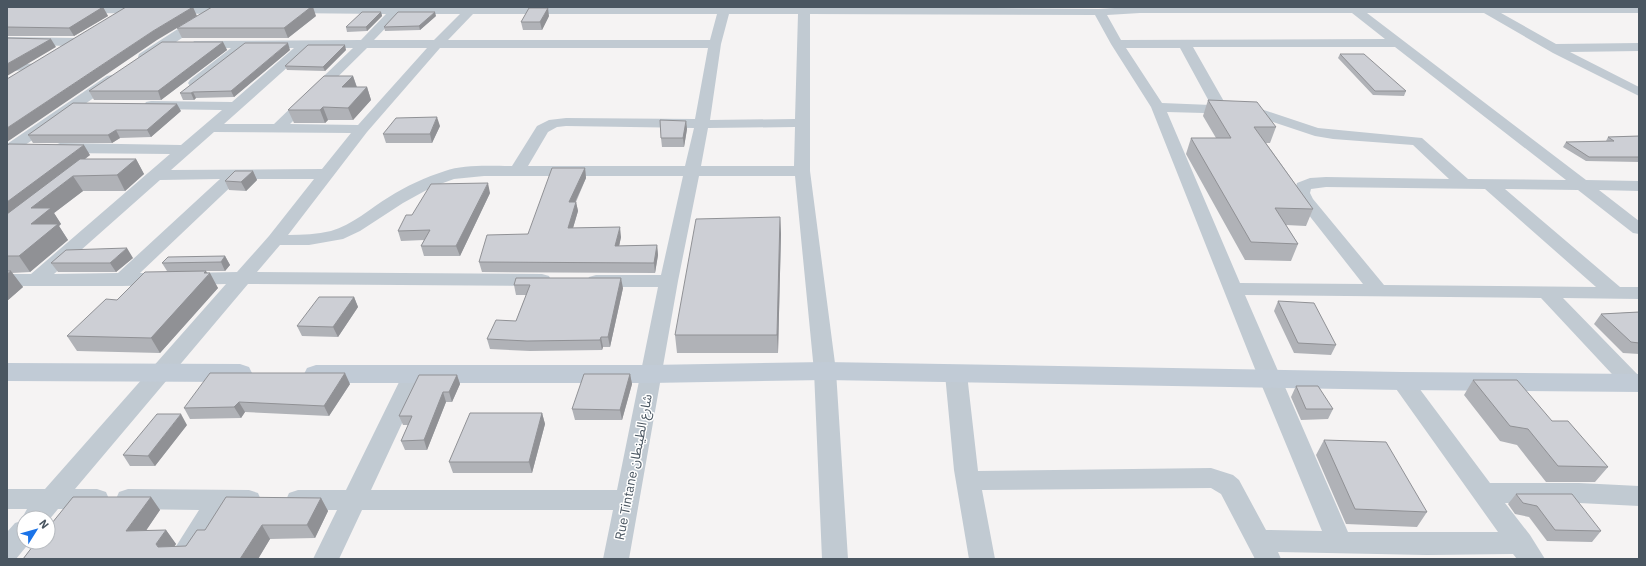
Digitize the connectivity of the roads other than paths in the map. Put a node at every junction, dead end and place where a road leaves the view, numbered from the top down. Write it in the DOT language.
graph roads {
  1 [pos="317,9"];
  2 [pos="398,9"];
  3 [pos="557,9"];
  4 [pos="630,9"];
  5 [pos="757,9"];
  6 [pos="834,9"];
  7 [pos="1138,9"];
  8 [pos="471,10"];
  9 [pos="724,10"];
  10 [pos="804,10"];
  11 [pos="1074,10"];
  12 [pos="1355,10"];
  13 [pos="1486,10"];
  14 [pos="1639,10"];
  15 [pos="72,11"];
  16 [pos="127,11"];
  17 [pos="215,11"];
  18 [pos="244,11"];
  19 [pos="273,11"];
  20 [pos="1099,12"];
  21 [pos="108,22"];
  22 [pos="90,34"];
  23 [pos="7,41"];
  24 [pos="78,42"];
  25 [pos="1184,43"];
  26 [pos="1398,43"];
  27 [pos="162,44"];
  28 [pos="244,44"];
  29 [pos="306,44"];
  30 [pos="364,44"];
  31 [pos="436,44"];
  32 [pos="714,44"];
  33 [pos="1117,44"];
  34 [pos="1639,47"];
  35 [pos="1554,48"];
  36 [pos="59,53"];
  37 [pos="47,60"];
  38 [pos="7,67"];
  39 [pos="35,67"];
  40 [pos="12,80"];
  41 [pos="1639,92"];
  42 [pos="74,105"];
  43 [pos="97,105"];
  44 [pos="135,105"];
  45 [pos="166,105"];
  46 [pos="235,106"];
  47 [pos="1158,107"];
  48 [pos="1221,109"];
  49 [pos="803,123"];
  50 [pos="702,124"];
  51 [pos="209,128"];
  52 [pos="278,128"];
  53 [pos="362,129"];
  54 [pos="21,146"];
  55 [pos="110,149"];
  56 [pos="184,150"];
  57 [pos="92,163"];
  58 [pos="517,171"];
  59 [pos="691,171"];
  60 [pos="802,171"];
  61 [pos="326,174"];
  62 [pos="156,175"];
  63 [pos="234,175"];
  64 [pos="1464,184"];
  65 [pos="1489,184"];
  66 [pos="1583,185"];
  67 [pos="1639,186"];
  68 [pos="1639,228"];
  69 [pos="275,240"];
  70 [pos="242,278"];
  71 [pos="7,280"];
  72 [pos="36,280"];
  73 [pos="122,280"];
  74 [pos="558,280"];
  75 [pos="582,280"];
  76 [pos="669,281"];
  77 [pos="1233,289"];
  78 [pos="1378,290"];
  79 [pos="1546,292"];
  80 [pos="1614,292"];
  81 [pos="1639,293"];
  82 [pos="7,372"];
  83 [pos="825,372"];
  84 [pos="159,373"];
  85 [pos="262,373"];
  86 [pos="294,374"];
  87 [pos="414,374"];
  88 [pos="650,374"];
  89 [pos="956,374"];
  90 [pos="1270,379"];
  91 [pos="1402,381"];
  92 [pos="1634,386"];
  93 [pos="969,481"];
  94 [pos="1483,493"];
  95 [pos="1639,496"];
  96 [pos="7,499"];
  97 [pos="51,499"];
  98 [pos="220,499"];
  99 [pos="355,500"];
  100 [pos="626,500"];
  101 [pos="42,510"];
  102 [pos="16,540"];
  103 [pos="1340,542"];
  104 [pos="1263,550"];
  105 [pos="7,551"];
  106 [pos="1526,551"];
  107 [pos="1432,552"];
  108 [pos="181,559"];
  109 [pos="326,559"];
  110 [pos="616,559"];
  111 [pos="835,559"];
  112 [pos="982,559"];
  1 -- 2 [label="street"];
  1 -- 19 [label="street"];
  2 -- 8 [label="street"];
  2 -- 30 [label="street"];
  3 -- 4 [label="street"];
  3 -- 8 [label="street"];
  4 -- 9 [label="street"];
  5 -- 9 [label="street"];
  5 -- 10 [label="street"];
  6 -- 10 [label="street"];
  6 -- 11 [label="street"];
  7 -- 12 [label="street"];
  7 -- 20 [label="street"];
  8 -- 31 [label="street"];
  9 -- 32 [label="street, Rue Tintane شارع الطينطان"];
  10 -- 49 [label="street"];
  11 -- 20 [label="street"];
  12 -- 13 [label="street"];
  12 -- 26 [label="street"];
  13 -- 14 [label="street"];
  13 -- 35 [label="street"];
  15 -- 16 [label="street"];
  16 -- 17 [label="street"];
  16 -- 21 [label="street"];
  17 -- 18 [label="street"];
  17 -- 27 [label="street"];
  20 -- 33 [label="street"];
  22 -- 24 [label="street"];
  23 -- 24 [label="street"];
  24 -- 36 [label="street"];
  25 -- 26 [label="street"];
  25 -- 33 [label="street"];
  25 -- 48 [label="street"];
  26 -- 66 [label="street"];
  27 -- 28 [label="street"];
  27 -- 42 [label="street"];
  28 -- 29 [label="street"];
  28 -- 45 [label="street"];
  29 -- 30 [label="street"];
  29 -- 46 [label="street"];
  30 -- 31 [label="street"];
  30 -- 52 [label="street"];
  31 -- 32 [label="street"];
  31 -- 53 [label="street"];
  32 -- 50 [label="street, Rue Tintane شارع الطينطان"];
  33 -- 47 [label="street"];
  34 -- 35 [label="street"];
  35 -- 41 [label="street"];
  37 -- 39 [label="street"];
  38 -- 39 [label="street"];
  39 -- 40 [label="street"];
  42 -- 43 [label="street"];
  42 -- 54 [label="street"];
  44 -- 45 [label="street"];
  45 -- 46 [label="street"];
  46 -- 51 [label="street"];
  47 -- 48 [label="street"];
  47 -- 77 [label="street"];
  48 -- 64 [label="street"];
  49 -- 50 [label="street"];
  49 -- 60 [label="street"];
  50 -- 58 [label="street"];
  50 -- 59 [label="street, Rue Tintane شارع الطينطان"];
  51 -- 52 [label="street"];
  51 -- 56 [label="street"];
  52 -- 53 [label="street"];
  53 -- 61 [label="street"];
  54 -- 55 [label="street"];
  55 -- 56 [label="street"];
  55 -- 57 [label="street"];
  56 -- 62 [label="street"];
  58 -- 59 [label="street"];
  58 -- 69 [label="street"];
  59 -- 60 [label="street"];
  59 -- 76 [label="street, Rue Tintane شارع الطينطان"];
  60 -- 83 [label="street"];
  61 -- 63 [label="street"];
  61 -- 69 [label="street"];
  62 -- 63 [label="street"];
  62 -- 72 [label="street"];
  63 -- 73 [label="street"];
  64 -- 65 [label="street"];
  64 -- 78 [label="street"];
  65 -- 66 [label="street"];
  65 -- 80 [label="street"];
  66 -- 67 [label="street"];
  66 -- 68 [label="street"];
  69 -- 70 [label="street"];
  70 -- 73 [label="street"];
  70 -- 74 [label="street"];
  70 -- 84 [label="street"];
  71 -- 72 [label="street"];
  72 -- 73 [label="street"];
  75 -- 76 [label="street"];
  76 -- 88 [label="street, Rue Tintane شارع الطينطان"];
  77 -- 78 [label="street"];
  77 -- 90 [label="street"];
  78 -- 79 [label="street"];
  79 -- 80 [label="street"];
  79 -- 92 [label="street"];
  80 -- 81 [label="street"];
  82 -- 84 [label="street"];
  83 -- 88 [label="street"];
  83 -- 89 [label="street"];
  83 -- 111 [label="street"];
  84 -- 85 [label="street"];
  84 -- 97 [label="street"];
  86 -- 87 [label="street"];
  87 -- 88 [label="street"];
  87 -- 99 [label="street"];
  88 -- 100 [label="street, Rue Tintane شارع الطينطان"];
  89 -- 90 [label="street"];
  89 -- 93 [label="street"];
  90 -- 91 [label="street"];
  90 -- 103 [label="street"];
  91 -- 92 [label="street"];
  91 -- 94 [label="street"];
  93 -- 104 [label="street"];
  93 -- 112 [label="street"];
  94 -- 95 [label="street"];
  94 -- 106 [label="street"];
  96 -- 97 [label="street"];
  97 -- 98 [label="street"];
  97 -- 101 [label="street"];
  98 -- 99 [label="street"];
  98 -- 108 [label="street"];
  99 -- 100 [label="street"];
  99 -- 109 [label="street"];
  100 -- 110 [label="street, Rue Tintane شارع الطينطان"];
  102 -- 105 [label="street"];
  103 -- 104 [label="street"];
  103 -- 107 [label="street"];
  106 -- 107 [label="street"];
}
